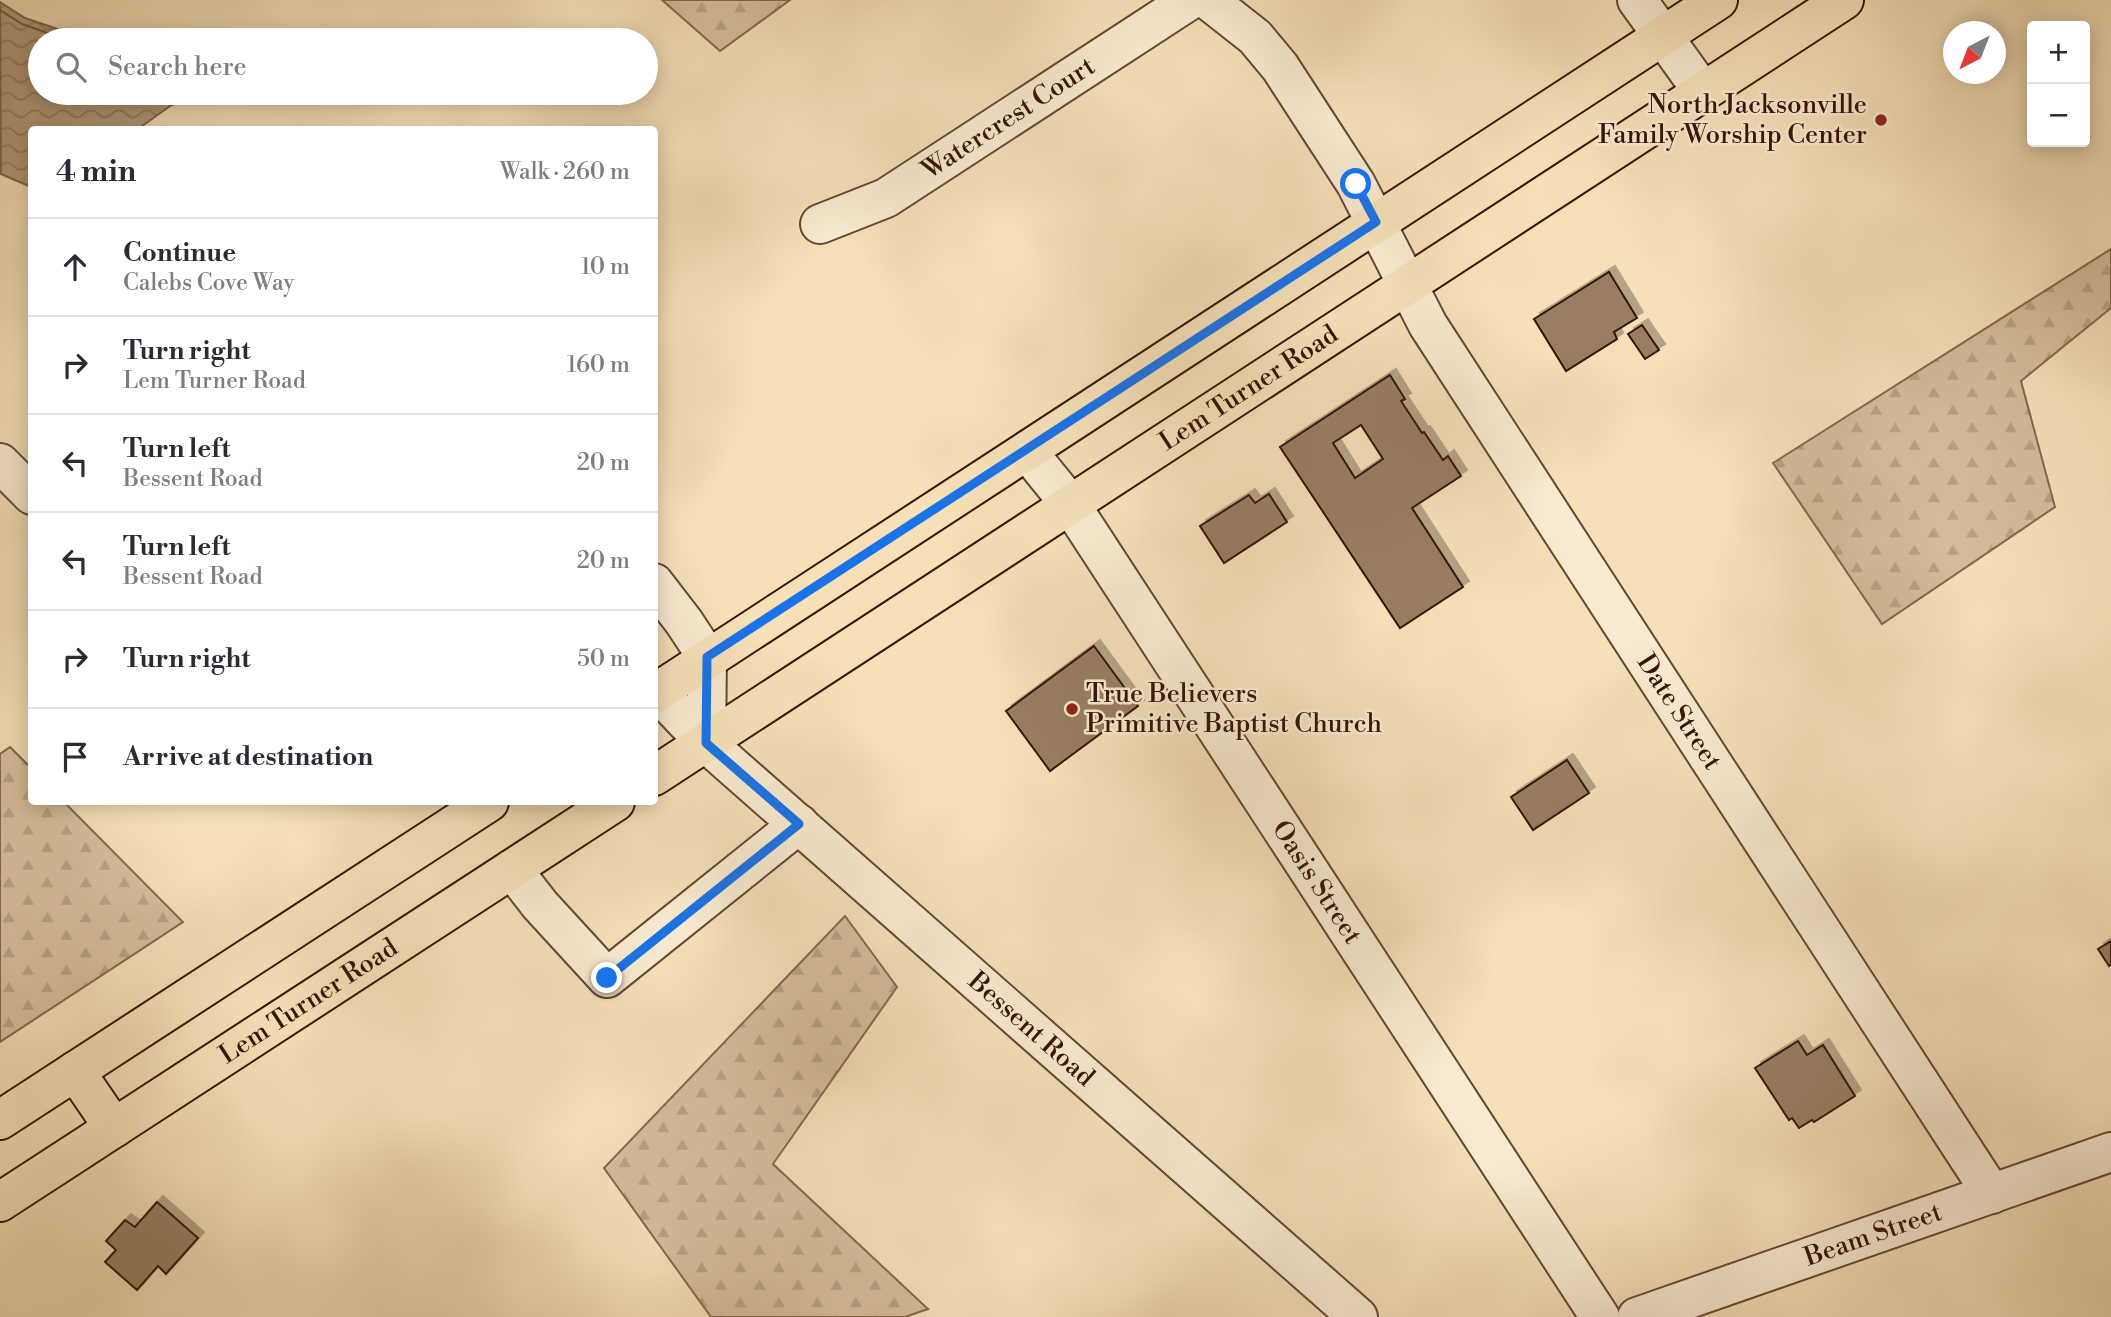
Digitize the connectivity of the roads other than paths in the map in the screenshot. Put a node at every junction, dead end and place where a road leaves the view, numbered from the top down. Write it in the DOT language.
graph roads {
  1 [pos="1190,0"];
  2 [pos="1208,0"];
  3 [pos="1637,0"];
  4 [pos="1718,0"];
  5 [pos="1844,0"];
  6 [pos="1663,36"];
  7 [pos="1703,92"];
  8 [pos="1376,222"];
  9 [pos="820,224"];
  10 [pos="1408,285"];
  11 [pos="1027,451"];
  12 [pos="0,463"];
  13 [pos="28,491"];
  14 [pos="1070,504"];
  15 [pos="658,588"];
  16 [pos="707,657"];
  17 [pos="658,689"];
  18 [pos="658,694"];
  19 [pos="706,743"];
  20 [pos="658,773"];
  21 [pos="484,805"];
  22 [pos="610,805"];
  23 [pos="799,824"];
  24 [pos="512,869"];
  25 [pos="75,1071"];
  26 [pos="0,1120"];
  27 [pos="114,1128"];
  28 [pos="2111,1152"];
  29 [pos="1992,1194"];
  30 [pos="0,1202"];
  31 [pos="1357,1317"];
  32 [pos="1600,1317"];
  33 [pos="1637,1317"];
  1 -- 9 [label="street, Watercrest Court"];
  2 -- 8 [label="street, Date Street"];
  3 -- 6 [label="street"];
  4 -- 6 [label="main road"];
  5 -- 7 [label="main road, Lem Turner Road"];
  6 -- 7 [label="street"];
  6 -- 8 [label="main road"];
  7 -- 10 [label="main road, Lem Turner Road"];
  8 -- 10 [label="street, Date Street"];
  8 -- 11 [label="main road"];
  10 -- 14 [label="main road, Lem Turner Road"];
  10 -- 29 [label="street, Date Street"];
  11 -- 14 [label="street, Oasis Street"];
  11 -- 16 [label="main road"];
  12 -- 13 [label="street"];
  14 -- 19 [label="main road, Lem Turner Road"];
  14 -- 32 [label="street, Oasis Street"];
  15 -- 16 [label="street"];
  16 -- 17 [label="main road"];
  16 -- 19 [label="street"];
  18 -- 19 [label="street, Bessent Road"];
  19 -- 20 [label="main road, Lem Turner Road"];
  19 -- 23 [label="street, Bessent Road"];
  21 -- 25 [label="main road"];
  22 -- 24 [label="main road, Lem Turner Road"];
  23 -- 24 [label="street"];
  23 -- 31 [label="street, Bessent Road"];
  24 -- 27 [label="main road, Lem Turner Road"];
  25 -- 26 [label="main road"];
  25 -- 27 [label="main road"];
  27 -- 30 [label="main road, Lem Turner Road"];
  28 -- 29 [label="street, Beam Street"];
  29 -- 33 [label="street, Beam Street"];
}
